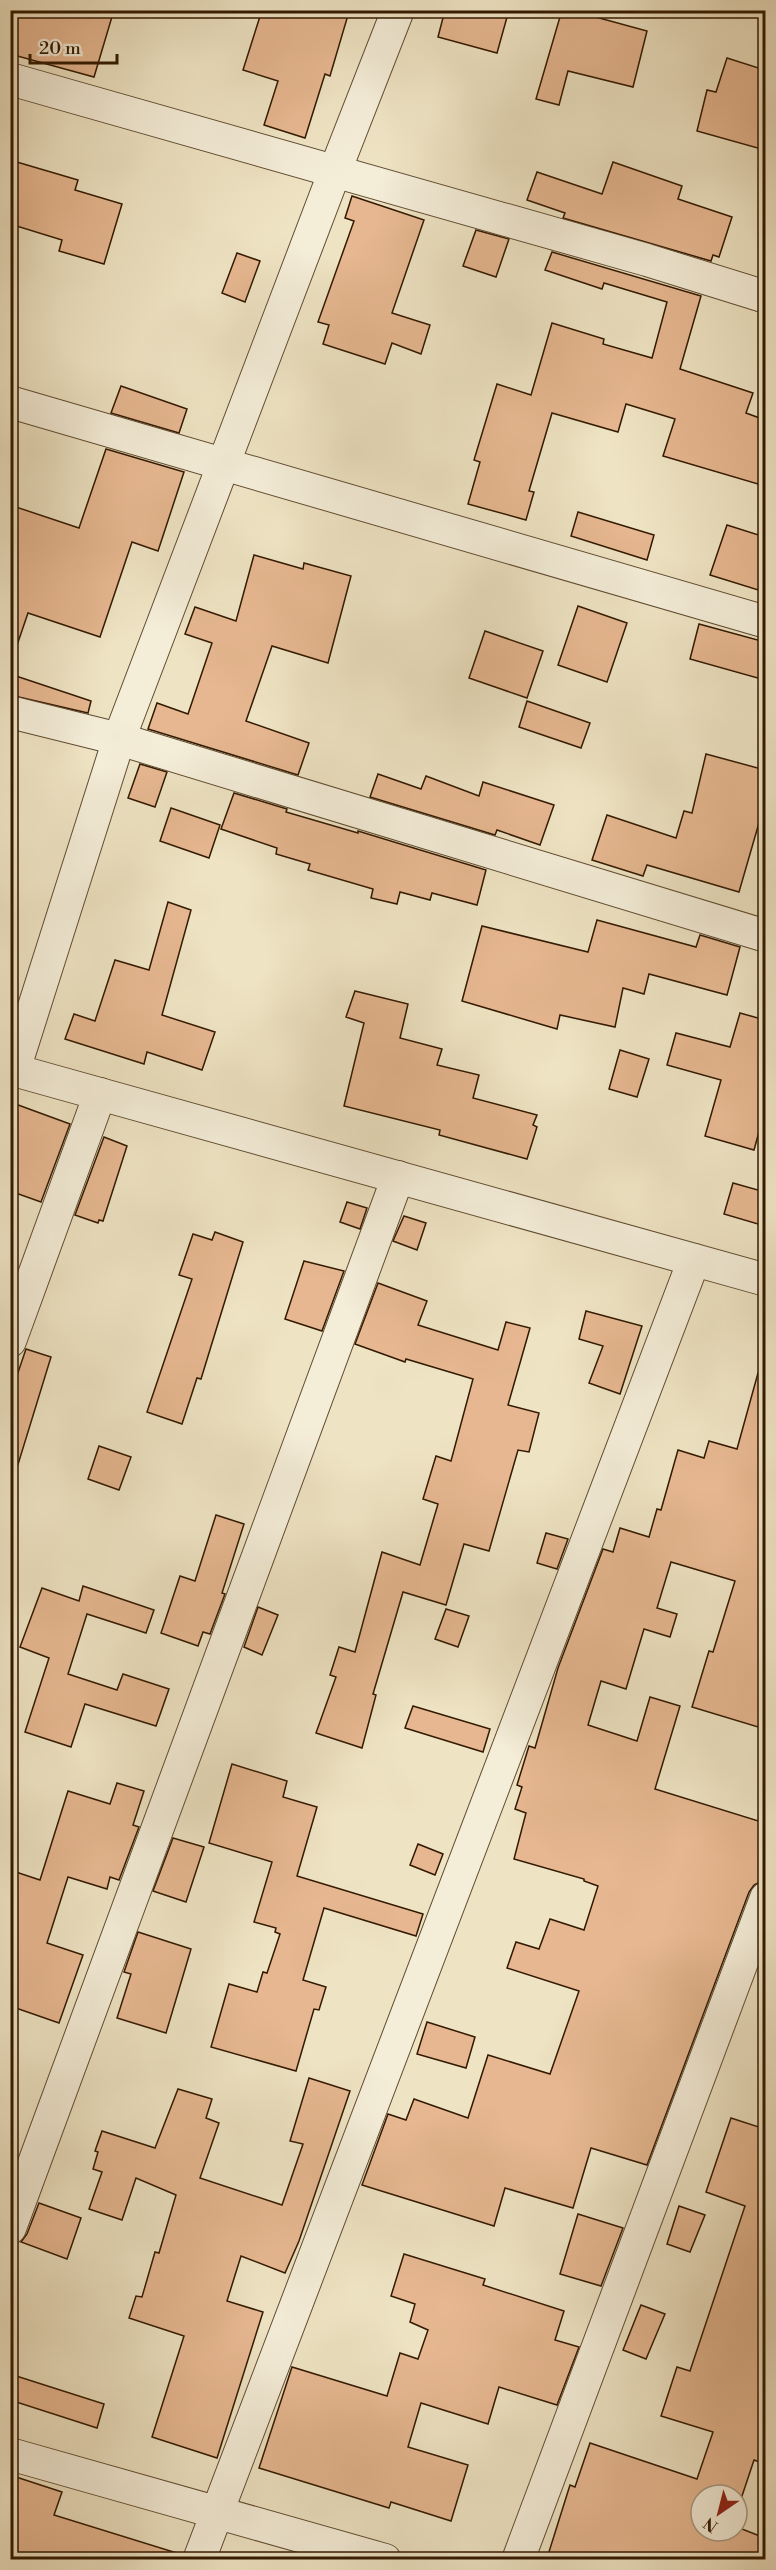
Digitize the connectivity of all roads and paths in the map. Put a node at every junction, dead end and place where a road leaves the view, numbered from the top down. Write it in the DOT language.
graph roads {
  1 [pos="398,10"];
  2 [pos="10,79"];
  3 [pos="334,171"];
  4 [pos="765,297"];
  5 [pos="10,402"];
  6 [pos="224,464"];
  7 [pos="765,622"];
  8 [pos="10,712"];
  9 [pos="119,738"];
  10 [pos="765,936"];
  11 [pos="12,1070"];
  12 [pos="100,1094"];
  13 [pos="398,1177"];
  14 [pos="694,1260"];
  15 [pos="765,1280"];
  16 [pos="10,1341"];
  17 [pos="765,1898"];
  18 [pos="10,2228"];
  19 [pos="10,2454"];
  20 [pos="218,2512"];
  21 [pos="199,2559"];
  22 [pos="385,2559"];
  23 [pos="518,2559"];
  1 -- 3 [label="street"];
  2 -- 3 [label="street"];
  3 -- 4 [label="street"];
  3 -- 6 [label="street"];
  5 -- 6 [label="street"];
  6 -- 7 [label="street"];
  6 -- 9 [label="street"];
  8 -- 9 [label="street"];
  9 -- 10 [label="street"];
  9 -- 11 [label="street"];
  11 -- 12 [label="street"];
  12 -- 13 [label="street"];
  12 -- 16 [label="street"];
  13 -- 14 [label="street"];
  13 -- 18 [label="street"];
  14 -- 15 [label="street"];
  14 -- 20 [label="street"];
  17 -- 23 [label="street"];
  19 -- 20 [label="street"];
  20 -- 21 [label="street"];
  20 -- 22 [label="street"];
}
